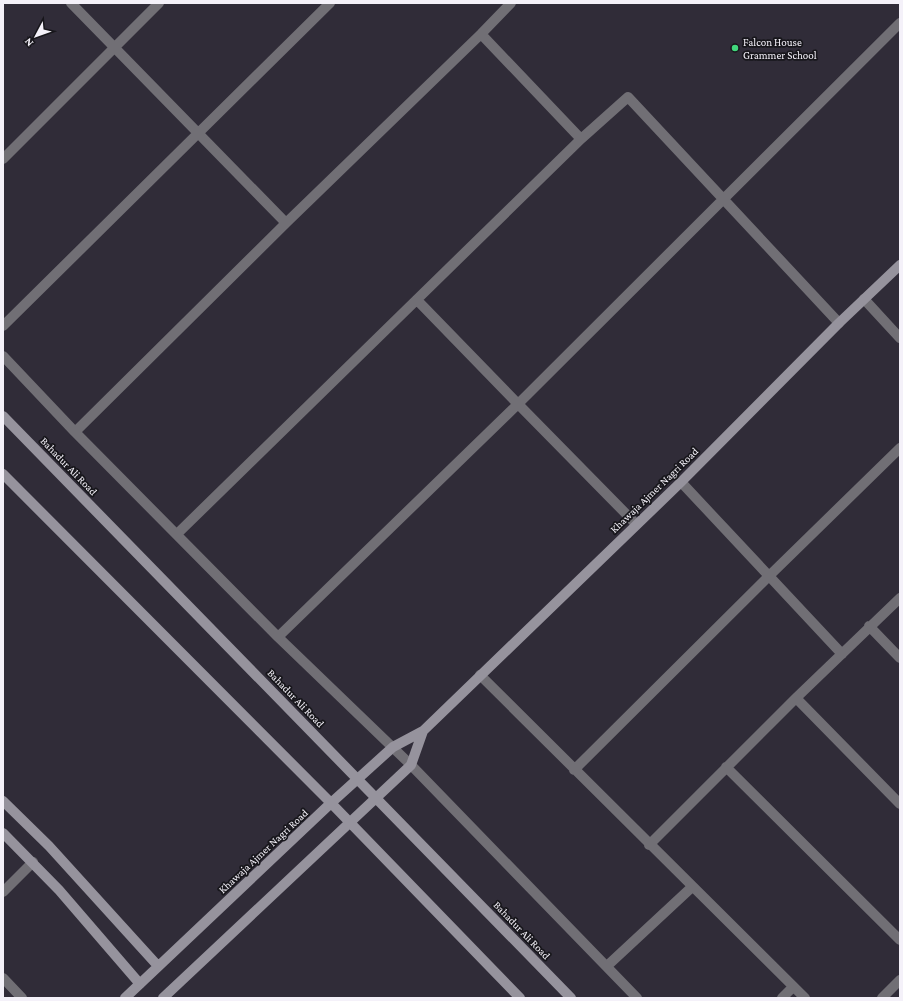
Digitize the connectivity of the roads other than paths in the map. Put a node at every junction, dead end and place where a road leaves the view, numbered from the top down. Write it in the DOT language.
graph roads {
  1 [pos="71,3"];
  2 [pos="159,3"];
  3 [pos="330,3"];
  4 [pos="511,3"];
  5 [pos="900,23"];
  6 [pos="481,34"];
  7 [pos="114,47"];
  8 [pos="199,133"];
  9 [pos="581,139"];
  10 [pos="3,159"];
  11 [pos="724,199"];
  12 [pos="286,223"];
  13 [pos="900,265"];
  14 [pos="864,299"];
  15 [pos="417,300"];
  16 [pos="839,322"];
  17 [pos="3,326"];
  18 [pos="900,338"];
  19 [pos="3,356"];
  20 [pos="518,404"];
  21 [pos="3,416"];
  22 [pos="75,432"];
  23 [pos="900,448"];
  24 [pos="3,474"];
  25 [pos="681,482"];
  26 [pos="636,524"];
  27 [pos="177,534"];
  28 [pos="769,576"];
  29 [pos="900,598"];
  30 [pos="869,626"];
  31 [pos="278,637"];
  32 [pos="842,654"];
  33 [pos="900,658"];
  34 [pos="480,675"];
  35 [pos="796,698"];
  36 [pos="423,731"];
  37 [pos="393,747"];
  38 [pos="411,765"];
  39 [pos="726,767"];
  40 [pos="574,770"];
  41 [pos="358,779"];
  42 [pos="376,798"];
  43 [pos="3,801"];
  44 [pos="331,803"];
  45 [pos="900,804"];
  46 [pos="350,822"];
  47 [pos="3,833"];
  48 [pos="650,845"];
  49 [pos="33,862"];
  50 [pos="692,887"];
  51 [pos="3,892"];
  52 [pos="900,940"];
  53 [pos="158,966"];
  54 [pos="607,966"];
  55 [pos="900,980"];
  56 [pos="4,982"];
  57 [pos="140,984"];
  58 [pos="793,987"];
  59 [pos="22,998"];
  60 [pos="125,998"];
  61 [pos="163,998"];
  62 [pos="520,998"];
  63 [pos="571,998"];
  64 [pos="638,998"];
  65 [pos="782,998"];
  66 [pos="805,998"];
  67 [pos="882,998"];
  1 -- 7 [label="street"];
  2 -- 7 [label="street"];
  3 -- 8 [label="street"];
  4 -- 6 [label="street"];
  5 -- 11 [label="street"];
  6 -- 9 [label="street"];
  6 -- 12 [label="street"];
  7 -- 8 [label="street"];
  7 -- 10 [label="street"];
  8 -- 12 [label="street"];
  8 -- 17 [label="street"];
  9 -- 11 [label="street"];
  9 -- 15 [label="street"];
  11 -- 16 [label="street"];
  11 -- 20 [label="street"];
  12 -- 22 [label="street"];
  13 -- 14 [label="street, Khawaja Ajmer Nagri Road"];
  14 -- 16 [label="street, Khawaja Ajmer Nagri Road"];
  14 -- 18 [label="street"];
  15 -- 20 [label="street"];
  15 -- 27 [label="street"];
  16 -- 25 [label="street, Khawaja Ajmer Nagri Road"];
  19 -- 22 [label="street"];
  20 -- 26 [label="street"];
  20 -- 31 [label="street"];
  21 -- 41 [label="street, Bahadur Ali Road"];
  22 -- 27 [label="street"];
  23 -- 28 [label="street"];
  24 -- 44 [label="street"];
  25 -- 26 [label="street, Khawaja Ajmer Nagri Road"];
  25 -- 28 [label="street"];
  26 -- 34 [label="street, Khawaja Ajmer Nagri Road"];
  27 -- 31 [label="street"];
  28 -- 32 [label="street"];
  28 -- 40 [label="street"];
  29 -- 30 [label="street"];
  30 -- 32 [label="street"];
  30 -- 33 [label="street"];
  31 -- 37 [label="street"];
  32 -- 35 [label="street"];
  34 -- 36 [label="street, Khawaja Ajmer Nagri Road"];
  34 -- 40 [label="street"];
  35 -- 39 [label="street"];
  35 -- 45 [label="street"];
  36 -- 37 [label="street, Khawaja Ajmer Nagri Road"];
  36 -- 38 [label="street, Khawaja Ajmer Nagri Road"];
  37 -- 38 [label="street"];
  37 -- 41 [label="street, Khawaja Ajmer Nagri Road"];
  38 -- 42 [label="street, Khawaja Ajmer Nagri Road"];
  38 -- 54 [label="street"];
  39 -- 48 [label="street"];
  39 -- 52 [label="street"];
  40 -- 48 [label="street"];
  41 -- 42 [label="street, Bahadur Ali Road"];
  41 -- 44 [label="street, Khawaja Ajmer Nagri Road"];
  42 -- 46 [label="street, Khawaja Ajmer Nagri Road"];
  42 -- 63 [label="street, Bahadur Ali Road"];
  43 -- 53 [label="street"];
  44 -- 46 [label="street"];
  44 -- 53 [label="street, Khawaja Ajmer Nagri Road"];
  46 -- 61 [label="street, Khawaja Ajmer Nagri Road"];
  46 -- 62 [label="street"];
  47 -- 49 [label="street"];
  48 -- 50 [label="street"];
  49 -- 51 [label="street"];
  49 -- 57 [label="street"];
  50 -- 54 [label="street"];
  50 -- 58 [label="street"];
  53 -- 57 [label="street, Khawaja Ajmer Nagri Road"];
  54 -- 64 [label="street"];
  55 -- 67 [label="street"];
  56 -- 59 [label="street"];
  57 -- 60 [label="street, Khawaja Ajmer Nagri Road"];
  58 -- 65 [label="street"];
  58 -- 66 [label="street"];
}
